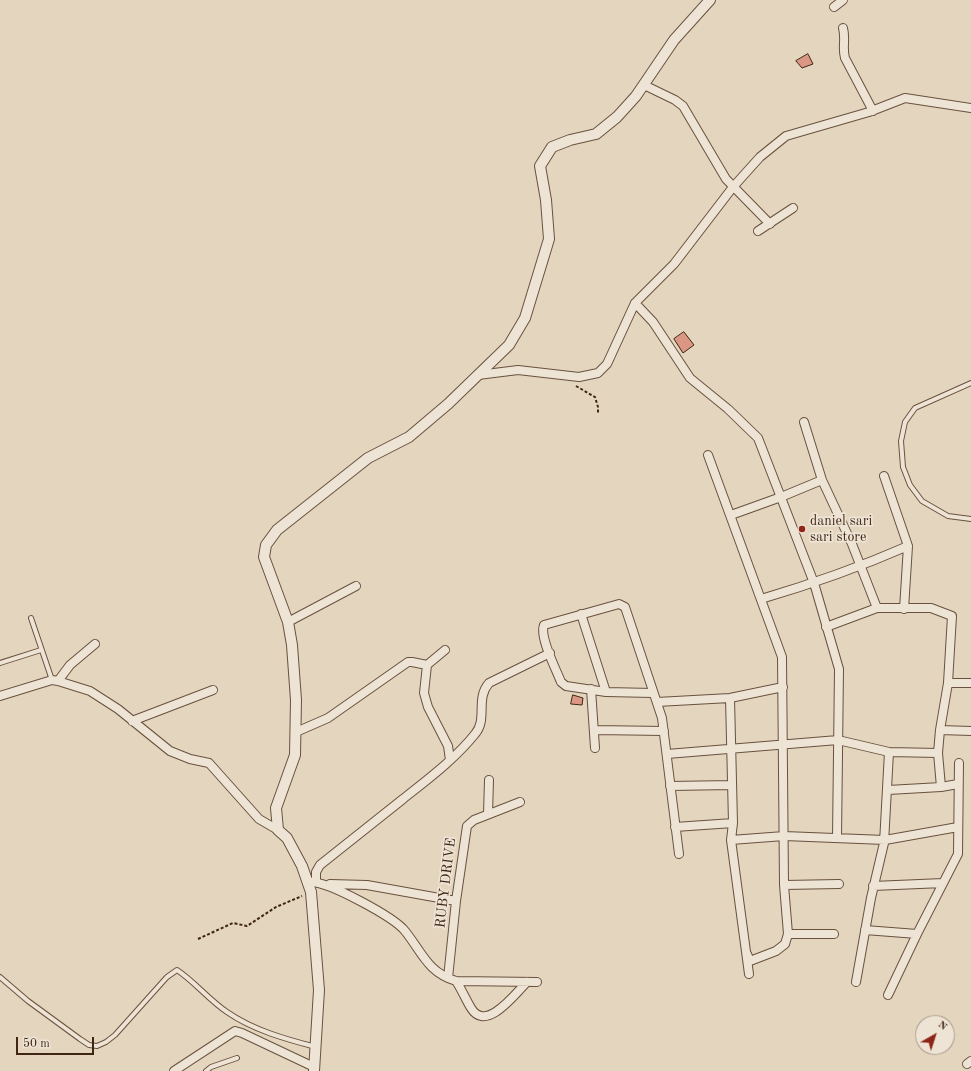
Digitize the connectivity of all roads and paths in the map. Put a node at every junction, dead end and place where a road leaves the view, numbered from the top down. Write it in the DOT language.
graph roads {
  1 [pos="710,0"];
  2 [pos="843,0"];
  3 [pos="834,7"];
  4 [pos="843,28"];
  5 [pos="644,85"];
  6 [pos="971,108"];
  7 [pos="873,111"];
  8 [pos="733,187"];
  9 [pos="793,208"];
  10 [pos="770,224"];
  11 [pos="758,231"];
  12 [pos="635,303"];
  13 [pos="478,375"];
  14 [pos="971,383"];
  15 [pos="573,385"];
  16 [pos="598,413"];
  17 [pos="804,422"];
  18 [pos="708,455"];
  19 [pos="884,476"];
  20 [pos="822,480"];
  21 [pos="781,497"];
  22 [pos="731,515"];
  23 [pos="971,519"];
  24 [pos="908,546"];
  25 [pos="861,566"];
  26 [pos="814,583"];
  27 [pos="356,586"];
  28 [pos="761,599"];
  29 [pos="877,608"];
  30 [pos="904,609"];
  31 [pos="581,614"];
  32 [pos="31,618"];
  33 [pos="288,622"];
  34 [pos="826,627"];
  35 [pos="95,644"];
  36 [pos="41,650"];
  37 [pos="445,650"];
  38 [pos="550,653"];
  39 [pos="0,663"];
  40 [pos="427,665"];
  41 [pos="55,680"];
  42 [pos="948,683"];
  43 [pos="971,683"];
  44 [pos="782,687"];
  45 [pos="591,689"];
  46 [pos="213,690"];
  47 [pos="606,692"];
  48 [pos="653,692"];
  49 [pos="0,696"];
  50 [pos="730,698"];
  51 [pos="657,702"];
  52 [pos="132,721"];
  53 [pos="595,730"];
  54 [pos="940,730"];
  55 [pos="664,731"];
  56 [pos="971,731"];
  57 [pos="296,732"];
  58 [pos="838,740"];
  59 [pos="782,745"];
  60 [pos="596,748"];
  61 [pos="732,749"];
  62 [pos="889,752"];
  63 [pos="938,753"];
  64 [pos="667,754"];
  65 [pos="450,760"];
  66 [pos="960,763"];
  67 [pos="489,780"];
  68 [pos="958,784"];
  69 [pos="732,785"];
  70 [pos="670,786"];
  71 [pos="941,787"];
  72 [pos="888,790"];
  73 [pos="520,802"];
  74 [pos="488,814"];
  75 [pos="733,823"];
  76 [pos="675,827"];
  77 [pos="958,827"];
  78 [pos="278,830"];
  79 [pos="784,836"];
  80 [pos="837,838"];
  81 [pos="731,840"];
  82 [pos="885,840"];
  83 [pos="679,854"];
  84 [pos="311,882"];
  85 [pos="943,883"];
  86 [pos="327,884"];
  87 [pos="839,884"];
  88 [pos="784,885"];
  89 [pos="873,886"];
  90 [pos="311,892"];
  91 [pos="456,901"];
  92 [pos="865,930"];
  93 [pos="788,934"];
  94 [pos="834,934"];
  95 [pos="916,934"];
  96 [pos="198,938"];
  97 [pos="747,954"];
  98 [pos="749,974"];
  99 [pos="0,977"];
  100 [pos="448,978"];
  101 [pos="456,981"];
  102 [pos="527,982"];
  103 [pos="537,982"];
  104 [pos="856,982"];
  105 [pos="888,995"];
  106 [pos="316,1048"];
  107 [pos="237,1058"];
  108 [pos="314,1069"];
  109 [pos="174,1071"];
  110 [pos="206,1071"];
  1 -- 5 [label="street"];
  2 -- 3 [label="street"];
  4 -- 7 [label="street"];
  5 -- 8 [label="street"];
  5 -- 13 [label="street"];
  6 -- 7 [label="street"];
  7 -- 8 [label="street"];
  8 -- 10 [label="street"];
  8 -- 12 [label="street"];
  9 -- 10 [label="street"];
  10 -- 11 [label="street"];
  12 -- 13 [label="street"];
  12 -- 21 [label="street"];
  13 -- 33 [label="street"];
  14 -- 23 [label="lane"];
  15 -- 16 [label="path"];
  17 -- 20 [label="street"];
  18 -- 22 [label="street"];
  19 -- 24 [label="street"];
  20 -- 21 [label="street"];
  20 -- 25 [label="street"];
  21 -- 22 [label="street"];
  21 -- 26 [label="street"];
  22 -- 28 [label="street"];
  24 -- 25 [label="street"];
  24 -- 30 [label="street"];
  25 -- 26 [label="street"];
  25 -- 29 [label="street"];
  26 -- 28 [label="street"];
  26 -- 34 [label="street"];
  27 -- 33 [label="street"];
  28 -- 44 [label="street"];
  29 -- 30 [label="street"];
  29 -- 34 [label="street"];
  30 -- 42 [label="street"];
  31 -- 38 [label="street"];
  31 -- 47 [label="street"];
  31 -- 48 [label="street"];
  32 -- 36 [label="lane"];
  33 -- 57 [label="street"];
  34 -- 58 [label="street"];
  35 -- 41 [label="street"];
  36 -- 39 [label="lane"];
  36 -- 41 [label="lane"];
  37 -- 40 [label="street"];
  38 -- 45 [label="street"];
  38 -- 65 [label="street"];
  40 -- 57 [label="street"];
  40 -- 65 [label="street"];
  41 -- 49 [label="street"];
  41 -- 52 [label="street"];
  42 -- 43 [label="street"];
  42 -- 54 [label="street"];
  44 -- 50 [label="street"];
  44 -- 59 [label="street"];
  45 -- 47 [label="street"];
  45 -- 53 [label="street"];
  46 -- 52 [label="street"];
  47 -- 48 [label="street"];
  48 -- 51 [label="street"];
  50 -- 51 [label="street"];
  50 -- 61 [label="street"];
  51 -- 55 [label="street"];
  52 -- 78 [label="street"];
  53 -- 55 [label="street"];
  53 -- 60 [label="street"];
  54 -- 56 [label="street"];
  54 -- 63 [label="street"];
  55 -- 64 [label="street"];
  57 -- 78 [label="street"];
  58 -- 59 [label="street"];
  58 -- 62 [label="street"];
  58 -- 80 [label="street"];
  59 -- 61 [label="street"];
  59 -- 79 [label="street"];
  61 -- 64 [label="street"];
  61 -- 69 [label="street"];
  62 -- 63 [label="street"];
  62 -- 72 [label="street"];
  63 -- 71 [label="street"];
  64 -- 70 [label="street"];
  65 -- 84 [label="street"];
  66 -- 68 [label="street"];
  67 -- 74 [label="street"];
  68 -- 71 [label="street"];
  68 -- 77 [label="street"];
  69 -- 70 [label="street"];
  69 -- 75 [label="street"];
  70 -- 76 [label="street"];
  71 -- 72 [label="street"];
  72 -- 82 [label="street"];
  73 -- 74 [label="street, RUBY DRIVE"];
  74 -- 91 [label="street, RUBY DRIVE"];
  75 -- 76 [label="street"];
  75 -- 81 [label="street"];
  76 -- 83 [label="street"];
  77 -- 82 [label="street"];
  77 -- 85 [label="street"];
  78 -- 84 [label="street"];
  79 -- 80 [label="street"];
  79 -- 81 [label="street"];
  79 -- 88 [label="street"];
  80 -- 82 [label="street"];
  81 -- 97 [label="street"];
  82 -- 89 [label="street"];
  84 -- 86 [label="street"];
  84 -- 90 [label="street"];
  85 -- 89 [label="street"];
  85 -- 95 [label="street"];
  86 -- 91 [label="street"];
  86 -- 100 [label="street"];
  87 -- 88 [label="street"];
  88 -- 93 [label="street"];
  89 -- 92 [label="street"];
  90 -- 96 [label="path"];
  90 -- 106 [label="street"];
  91 -- 100 [label="street, RUBY DRIVE"];
  92 -- 95 [label="street"];
  92 -- 104 [label="street"];
  93 -- 94 [label="street"];
  93 -- 97 [label="street"];
  95 -- 105 [label="street"];
  97 -- 98 [label="street"];
  99 -- 106 [label="lane"];
  100 -- 101 [label="street"];
  101 -- 102 [label="street"];
  101 -- 102 [label="street"];
  102 -- 103 [label="street"];
  106 -- 108 [label="street"];
  107 -- 110 [label="lane"];
  108 -- 109 [label="street"];
}
